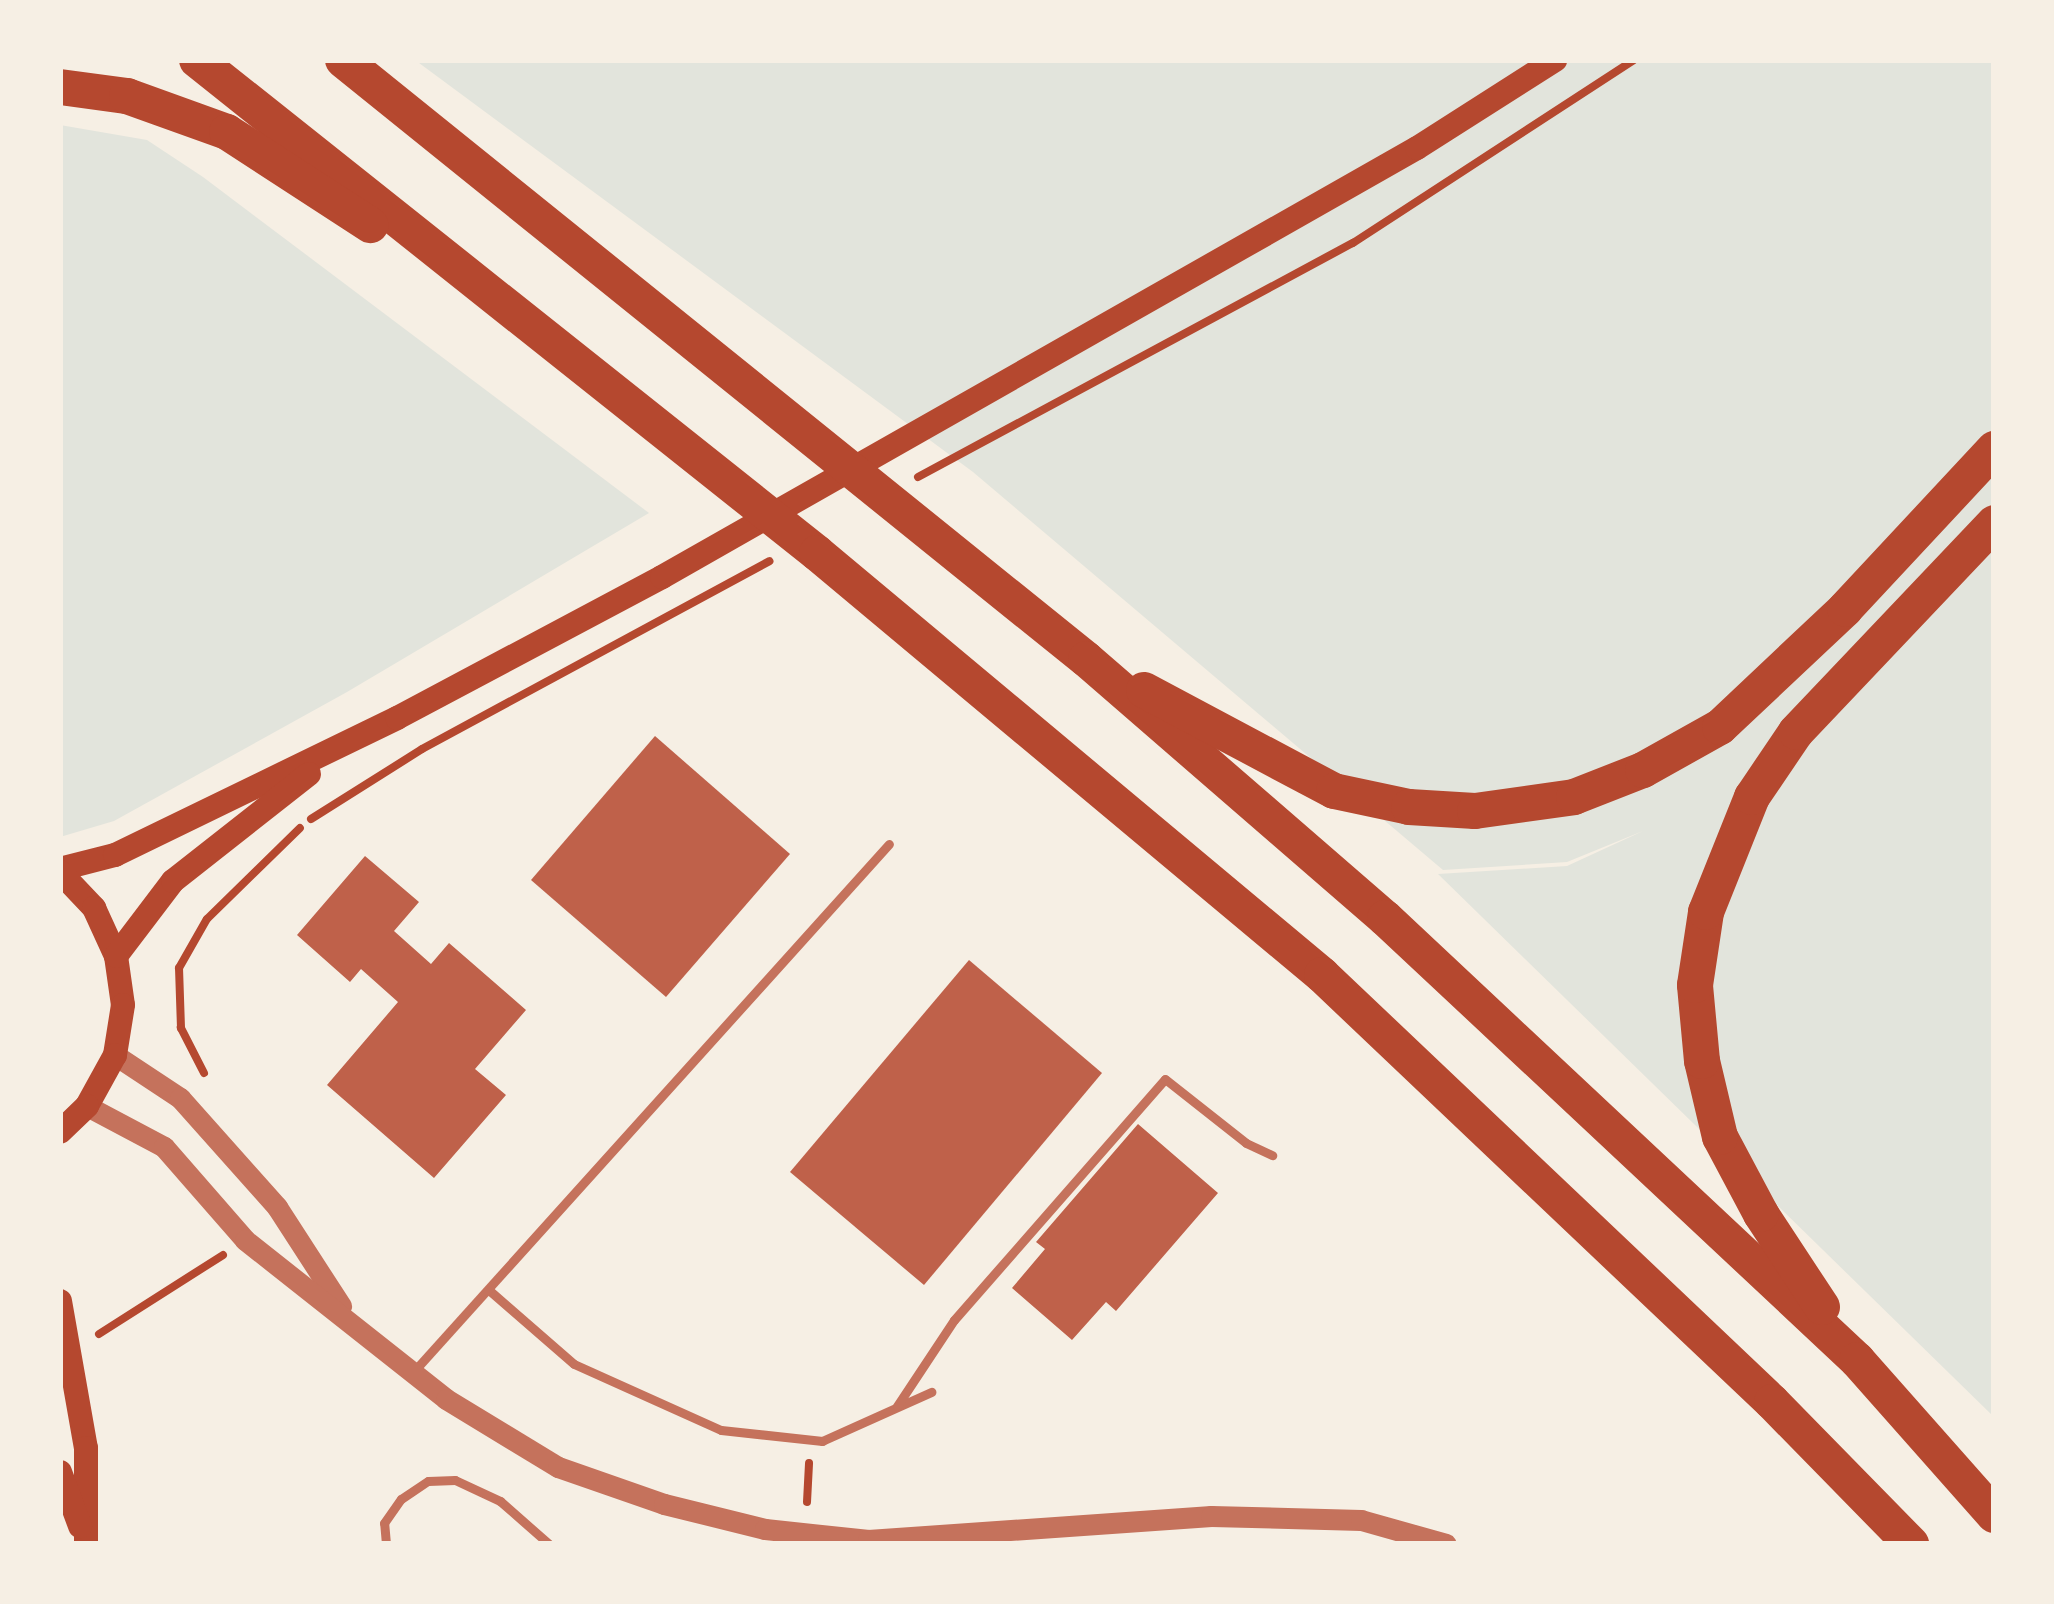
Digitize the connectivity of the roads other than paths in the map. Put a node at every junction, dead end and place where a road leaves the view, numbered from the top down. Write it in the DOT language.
graph roads {
  1 [pos="197,60"];
  2 [pos="343,60"];
  3 [pos="1555,60"];
  4 [pos="60,87"];
  5 [pos="543,338"];
  6 [pos="1994,449"];
  7 [pos="1994,523"];
  8 [pos="1086,659"];
  9 [pos="398,718"];
  10 [pos="889,844"];
  11 [pos="60,870"];
  12 [pos="116,956"];
  13 [pos="115,1055"];
  14 [pos="87,1106"];
  15 [pos="60,1132"];
  16 [pos="1272,1155"];
  17 [pos="490,1291"];
  18 [pos="60,1301"];
  19 [pos="348,1317"];
  20 [pos="1857,1360"];
  21 [pos="411,1374"];
  22 [pos="931,1392"];
  23 [pos="897,1406"];
  24 [pos="60,1472"];
  25 [pos="1994,1515"];
  26 [pos="86,1544"];
  27 [pos="386,1544"];
  28 [pos="549,1544"];
  29 [pos="1446,1544"];
  30 [pos="1911,1544"];
  1 -- 5 [label="highway"];
  2 -- 8 [label="highway"];
  3 -- 9 [label="main road"];
  4 -- 5 [label="highway"];
  5 -- 30 [label="highway"];
  6 -- 8 [label="highway"];
  7 -- 20 [label="highway"];
  8 -- 20 [label="highway"];
  9 -- 11 [label="main road"];
  9 -- 12 [label="main road"];
  10 -- 17 [label="lane"];
  11 -- 12 [label="main road"];
  12 -- 13 [label="main road"];
  13 -- 14 [label="main road"];
  13 -- 19 [label="street"];
  14 -- 15 [label="main road"];
  14 -- 19 [label="street"];
  16 -- 23 [label="lane"];
  17 -- 21 [label="lane"];
  17 -- 23 [label="lane"];
  18 -- 26 [label="main road"];
  19 -- 21 [label="street"];
  20 -- 25 [label="highway"];
  21 -- 29 [label="street"];
  22 -- 23 [label="lane"];
  24 -- 26 [label="main road"];
  27 -- 28 [label="lane"];
}
